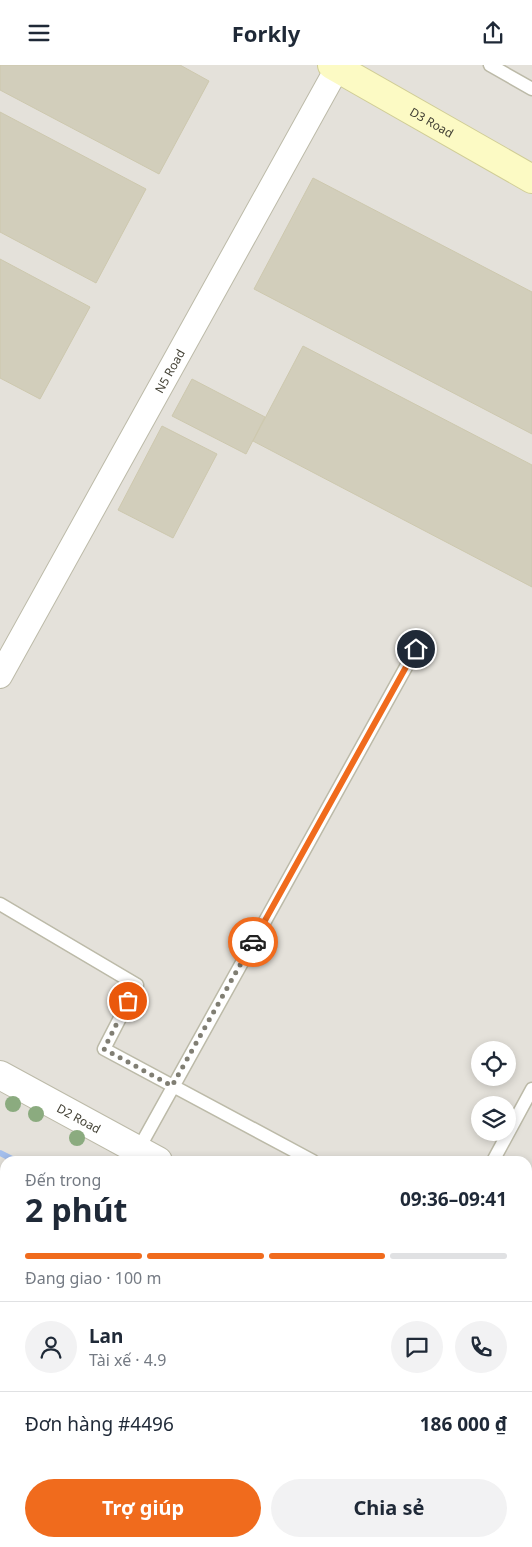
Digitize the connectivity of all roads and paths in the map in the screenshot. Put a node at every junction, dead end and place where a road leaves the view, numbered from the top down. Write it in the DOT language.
graph roads {
  1 [pos="490,65"];
  2 [pos="336,66"];
  3 [pos="532,89"];
  4 [pos="532,179"];
  5 [pos="416,649"];
  6 [pos="0,676"];
  7 [pos="0,905"];
  8 [pos="0,1075"];
  9 [pos="172,1086"];
  10 [pos="532,1089"];
  11 [pos="148,1156"];
  12 [pos="304,1156"];
  13 [pos="496,1156"];
  1 -- 3 [label="lane"];
  2 -- 4 [label="main road, D3 Road"];
  2 -- 6 [label="street, N5 Road"];
  5 -- 9 [label="lane"];
  7 -- 9 [label="lane"];
  8 -- 11 [label="street, D2 Road"];
  9 -- 11 [label="lane"];
  9 -- 12 [label="lane"];
  10 -- 13 [label="lane"];
}
